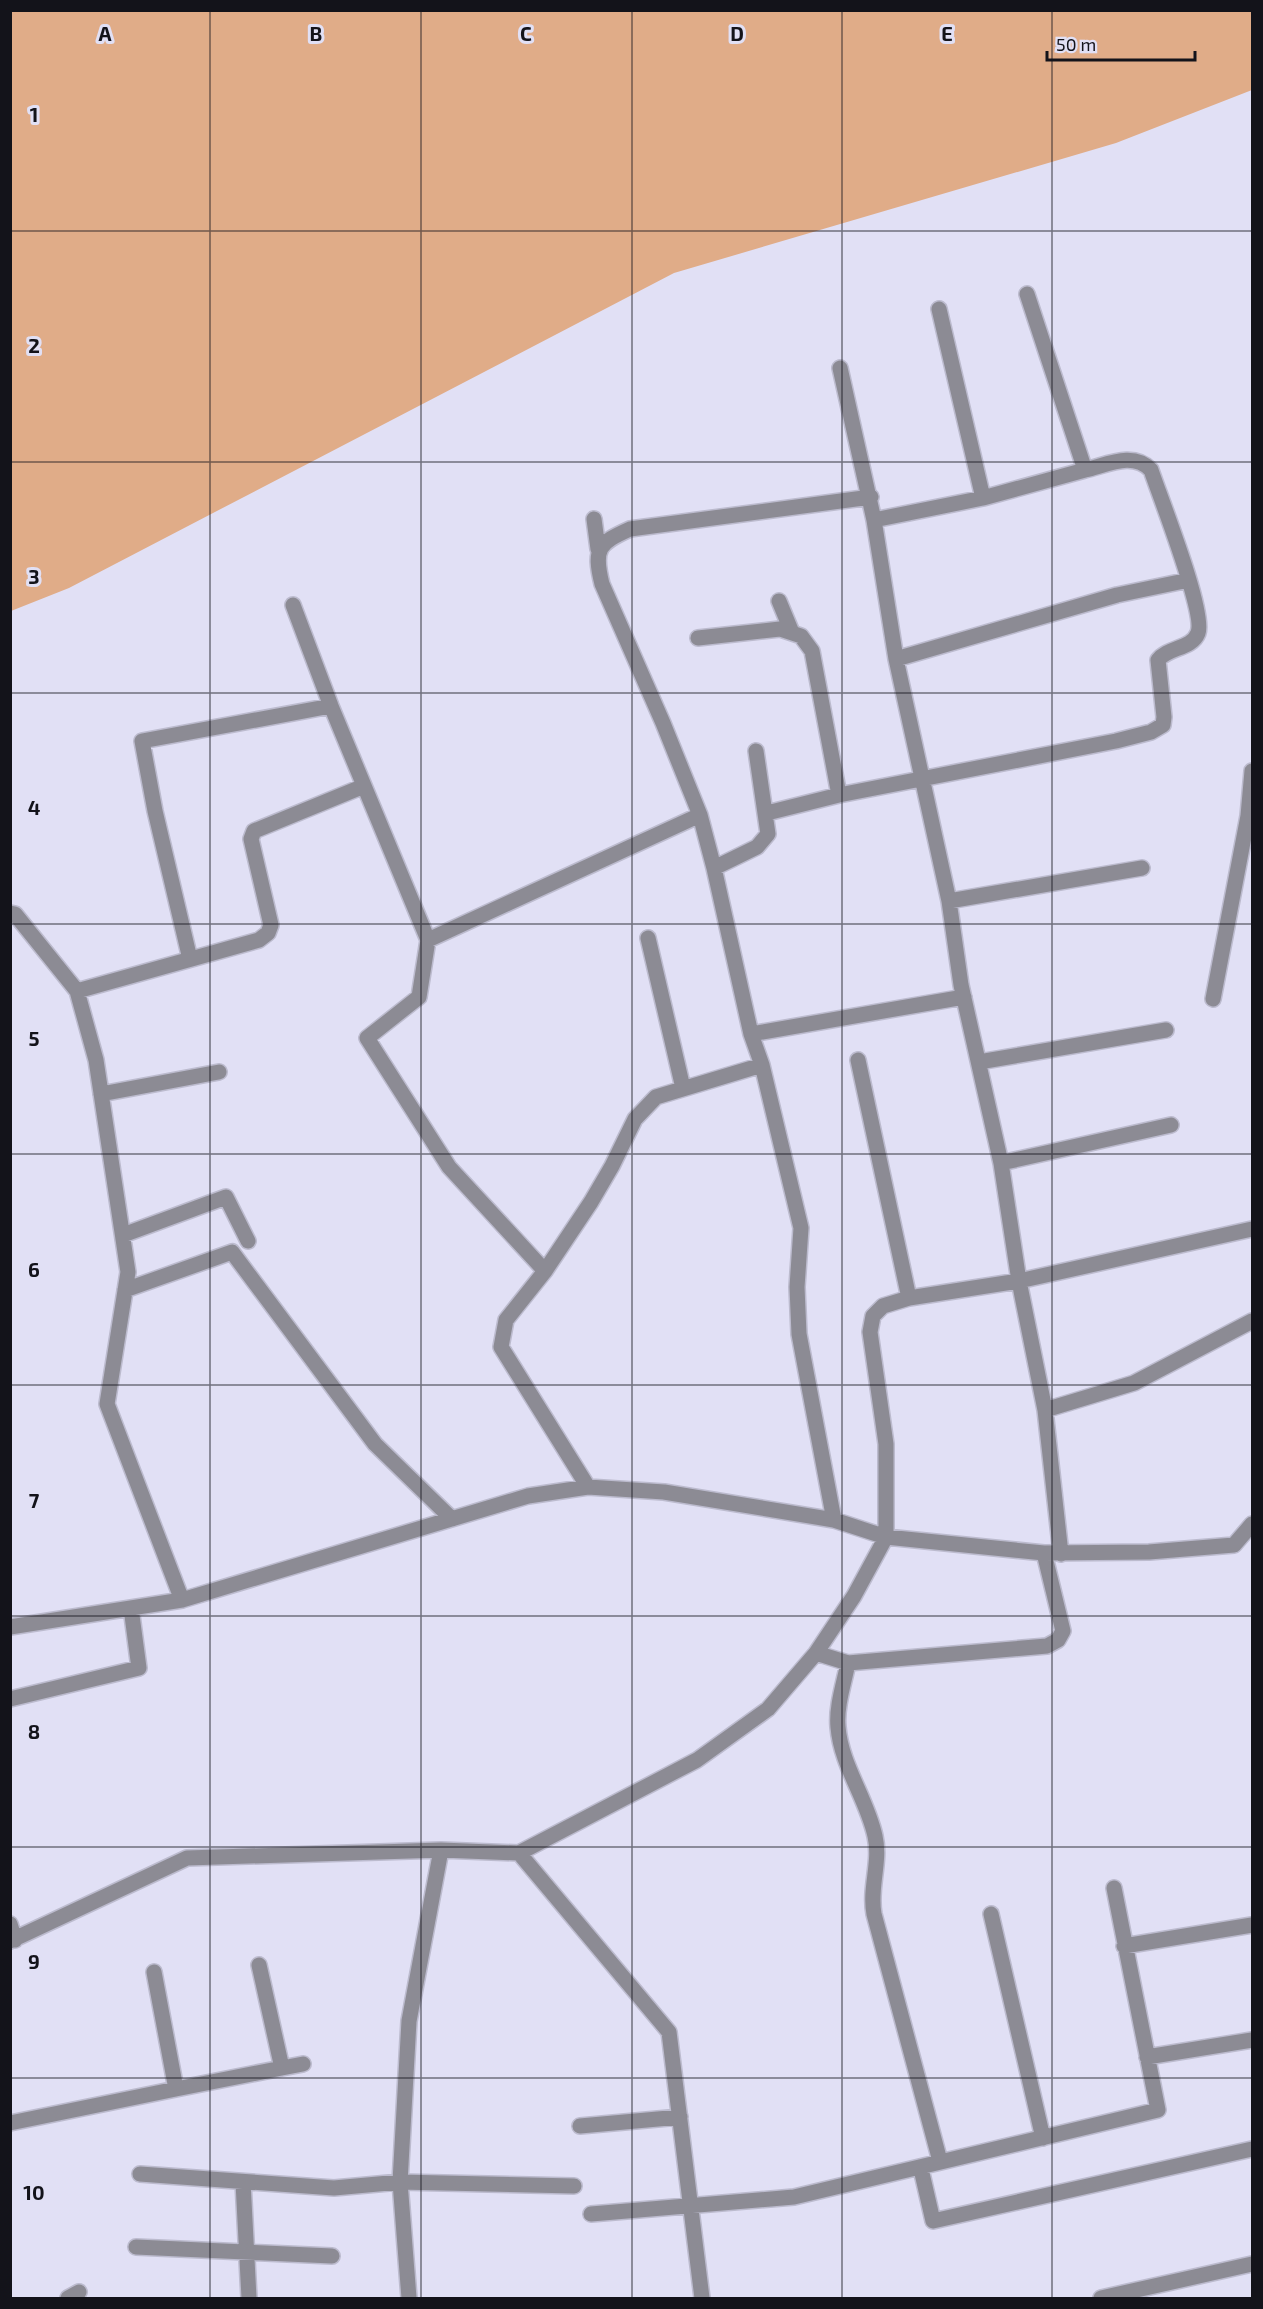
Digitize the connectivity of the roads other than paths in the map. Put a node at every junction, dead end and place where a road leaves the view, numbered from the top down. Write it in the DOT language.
graph roads {
  1 [pos="1027,294"];
  2 [pos="939,309"];
  3 [pos="840,368"];
  4 [pos="1085,470"];
  5 [pos="871,497"];
  6 [pos="983,498"];
  7 [pos="594,519"];
  8 [pos="874,520"];
  9 [pos="598,549"];
  10 [pos="1189,580"];
  11 [pos="779,601"];
  12 [pos="293,605"];
  13 [pos="791,630"];
  14 [pos="698,638"];
  15 [pos="896,659"];
  16 [pos="331,706"];
  17 [pos="756,751"];
  18 [pos="1252,771"];
  19 [pos="924,777"];
  20 [pos="364,786"];
  21 [pos="839,795"];
  22 [pos="767,813"];
  23 [pos="700,815"];
  24 [pos="1250,816"];
  25 [pos="714,868"];
  26 [pos="1142,868"];
  27 [pos="949,901"];
  28 [pos="10,913"];
  29 [pos="648,938"];
  30 [pos="428,940"];
  31 [pos="190,959"];
  32 [pos="77,991"];
  33 [pos="962,991"];
  34 [pos="1213,999"];
  35 [pos="1166,1030"];
  36 [pos="751,1034"];
  37 [pos="858,1060"];
  38 [pos="979,1062"];
  39 [pos="762,1065"];
  40 [pos="219,1072"];
  41 [pos="683,1088"];
  42 [pos="101,1094"];
  43 [pos="1171,1125"];
  44 [pos="1001,1163"];
  45 [pos="1252,1229"];
  46 [pos="123,1235"];
  47 [pos="248,1241"];
  48 [pos="545,1271"];
  49 [pos="1019,1281"];
  50 [pos="125,1290"];
  51 [pos="909,1298"];
  52 [pos="1252,1322"];
  53 [pos="1045,1410"];
  54 [pos="588,1487"];
  55 [pos="452,1519"];
  56 [pos="834,1520"];
  57 [pos="1252,1524"];
  58 [pos="886,1537"];
  59 [pos="1044,1553"];
  60 [pos="1061,1554"];
  61 [pos="182,1600"];
  62 [pos="131,1608"];
  63 [pos="10,1627"];
  64 [pos="816,1653"];
  65 [pos="848,1663"];
  66 [pos="10,1699"];
  67 [pos="441,1850"];
  68 [pos="519,1853"];
  69 [pos="1114,1888"];
  70 [pos="991,1914"];
  71 [pos="10,1924"];
  72 [pos="1252,1925"];
  73 [pos="13,1940"];
  74 [pos="1124,1947"];
  75 [pos="259,1965"];
  76 [pos="154,1972"];
  77 [pos="1252,2040"];
  78 [pos="1147,2057"];
  79 [pos="303,2064"];
  80 [pos="282,2068"];
  81 [pos="176,2089"];
  82 [pos="681,2117"];
  83 [pos="10,2123"];
  84 [pos="580,2126"];
  85 [pos="1043,2138"];
  86 [pos="1252,2149"];
  87 [pos="940,2161"];
  88 [pos="921,2169"];
  89 [pos="140,2174"];
  90 [pos="243,2182"];
  91 [pos="400,2182"];
  92 [pos="574,2186"];
  93 [pos="690,2205"];
  94 [pos="591,2214"];
  95 [pos="136,2247"];
  96 [pos="246,2254"];
  97 [pos="332,2256"];
  98 [pos="1252,2264"];
  99 [pos="249,2298"];
  100 [pos="409,2298"];
  101 [pos="702,2298"];
  102 [pos="1101,2298"];
  1 -- 4 [label="street"];
  2 -- 6 [label="street"];
  3 -- 5 [label="street"];
  4 -- 6 [label="street"];
  4 -- 10 [label="street"];
  5 -- 8 [label="street"];
  5 -- 9 [label="street"];
  6 -- 8 [label="street"];
  7 -- 9 [label="street"];
  8 -- 15 [label="street"];
  9 -- 23 [label="street"];
  10 -- 15 [label="street"];
  10 -- 19 [label="street"];
  11 -- 13 [label="street"];
  12 -- 16 [label="street"];
  13 -- 14 [label="street"];
  13 -- 21 [label="street"];
  15 -- 19 [label="street"];
  16 -- 20 [label="street"];
  16 -- 31 [label="street"];
  17 -- 22 [label="street"];
  18 -- 24 [label="street"];
  19 -- 21 [label="street"];
  19 -- 27 [label="street"];
  20 -- 30 [label="street"];
  20 -- 31 [label="street"];
  21 -- 22 [label="street"];
  22 -- 25 [label="street"];
  23 -- 25 [label="street"];
  23 -- 30 [label="street"];
  24 -- 34 [label="street"];
  25 -- 36 [label="street"];
  26 -- 27 [label="street"];
  27 -- 33 [label="street"];
  28 -- 32 [label="street"];
  29 -- 41 [label="street"];
  30 -- 48 [label="street"];
  31 -- 32 [label="street"];
  32 -- 42 [label="street"];
  33 -- 36 [label="street"];
  33 -- 38 [label="street"];
  35 -- 38 [label="street"];
  36 -- 39 [label="street"];
  37 -- 51 [label="street"];
  38 -- 44 [label="street"];
  39 -- 41 [label="street"];
  39 -- 56 [label="street"];
  40 -- 42 [label="street"];
  41 -- 48 [label="street"];
  42 -- 46 [label="street"];
  43 -- 44 [label="street"];
  44 -- 49 [label="street"];
  45 -- 49 [label="street"];
  46 -- 47 [label="street"];
  46 -- 50 [label="street"];
  48 -- 54 [label="street"];
  49 -- 51 [label="street"];
  49 -- 53 [label="street"];
  50 -- 55 [label="street"];
  50 -- 61 [label="street"];
  51 -- 58 [label="street"];
  52 -- 53 [label="street"];
  53 -- 60 [label="street"];
  54 -- 55 [label="street"];
  54 -- 56 [label="street"];
  55 -- 61 [label="street"];
  56 -- 58 [label="street"];
  57 -- 60 [label="street"];
  58 -- 59 [label="street"];
  58 -- 64 [label="street"];
  59 -- 60 [label="street"];
  59 -- 65 [label="street"];
  61 -- 62 [label="street"];
  62 -- 63 [label="street"];
  62 -- 66 [label="street"];
  64 -- 65 [label="street"];
  64 -- 68 [label="street"];
  65 -- 87 [label="street"];
  67 -- 68 [label="street"];
  67 -- 73 [label="street"];
  67 -- 91 [label="street"];
  68 -- 82 [label="street"];
  69 -- 74 [label="street"];
  70 -- 85 [label="street"];
  71 -- 73 [label="street"];
  72 -- 74 [label="street"];
  74 -- 78 [label="street"];
  75 -- 80 [label="street"];
  76 -- 81 [label="street"];
  77 -- 78 [label="street"];
  78 -- 85 [label="street"];
  79 -- 80 [label="street"];
  80 -- 81 [label="street"];
  81 -- 83 [label="street"];
  82 -- 84 [label="street"];
  82 -- 93 [label="street"];
  85 -- 87 [label="street"];
  86 -- 88 [label="street"];
  87 -- 88 [label="street"];
  88 -- 93 [label="street"];
  89 -- 90 [label="street"];
  90 -- 91 [label="street"];
  90 -- 96 [label="street"];
  91 -- 92 [label="street"];
  91 -- 100 [label="street"];
  93 -- 94 [label="street"];
  93 -- 101 [label="street"];
  95 -- 96 [label="street"];
  96 -- 97 [label="street"];
  96 -- 99 [label="street"];
  98 -- 102 [label="street"];
}
